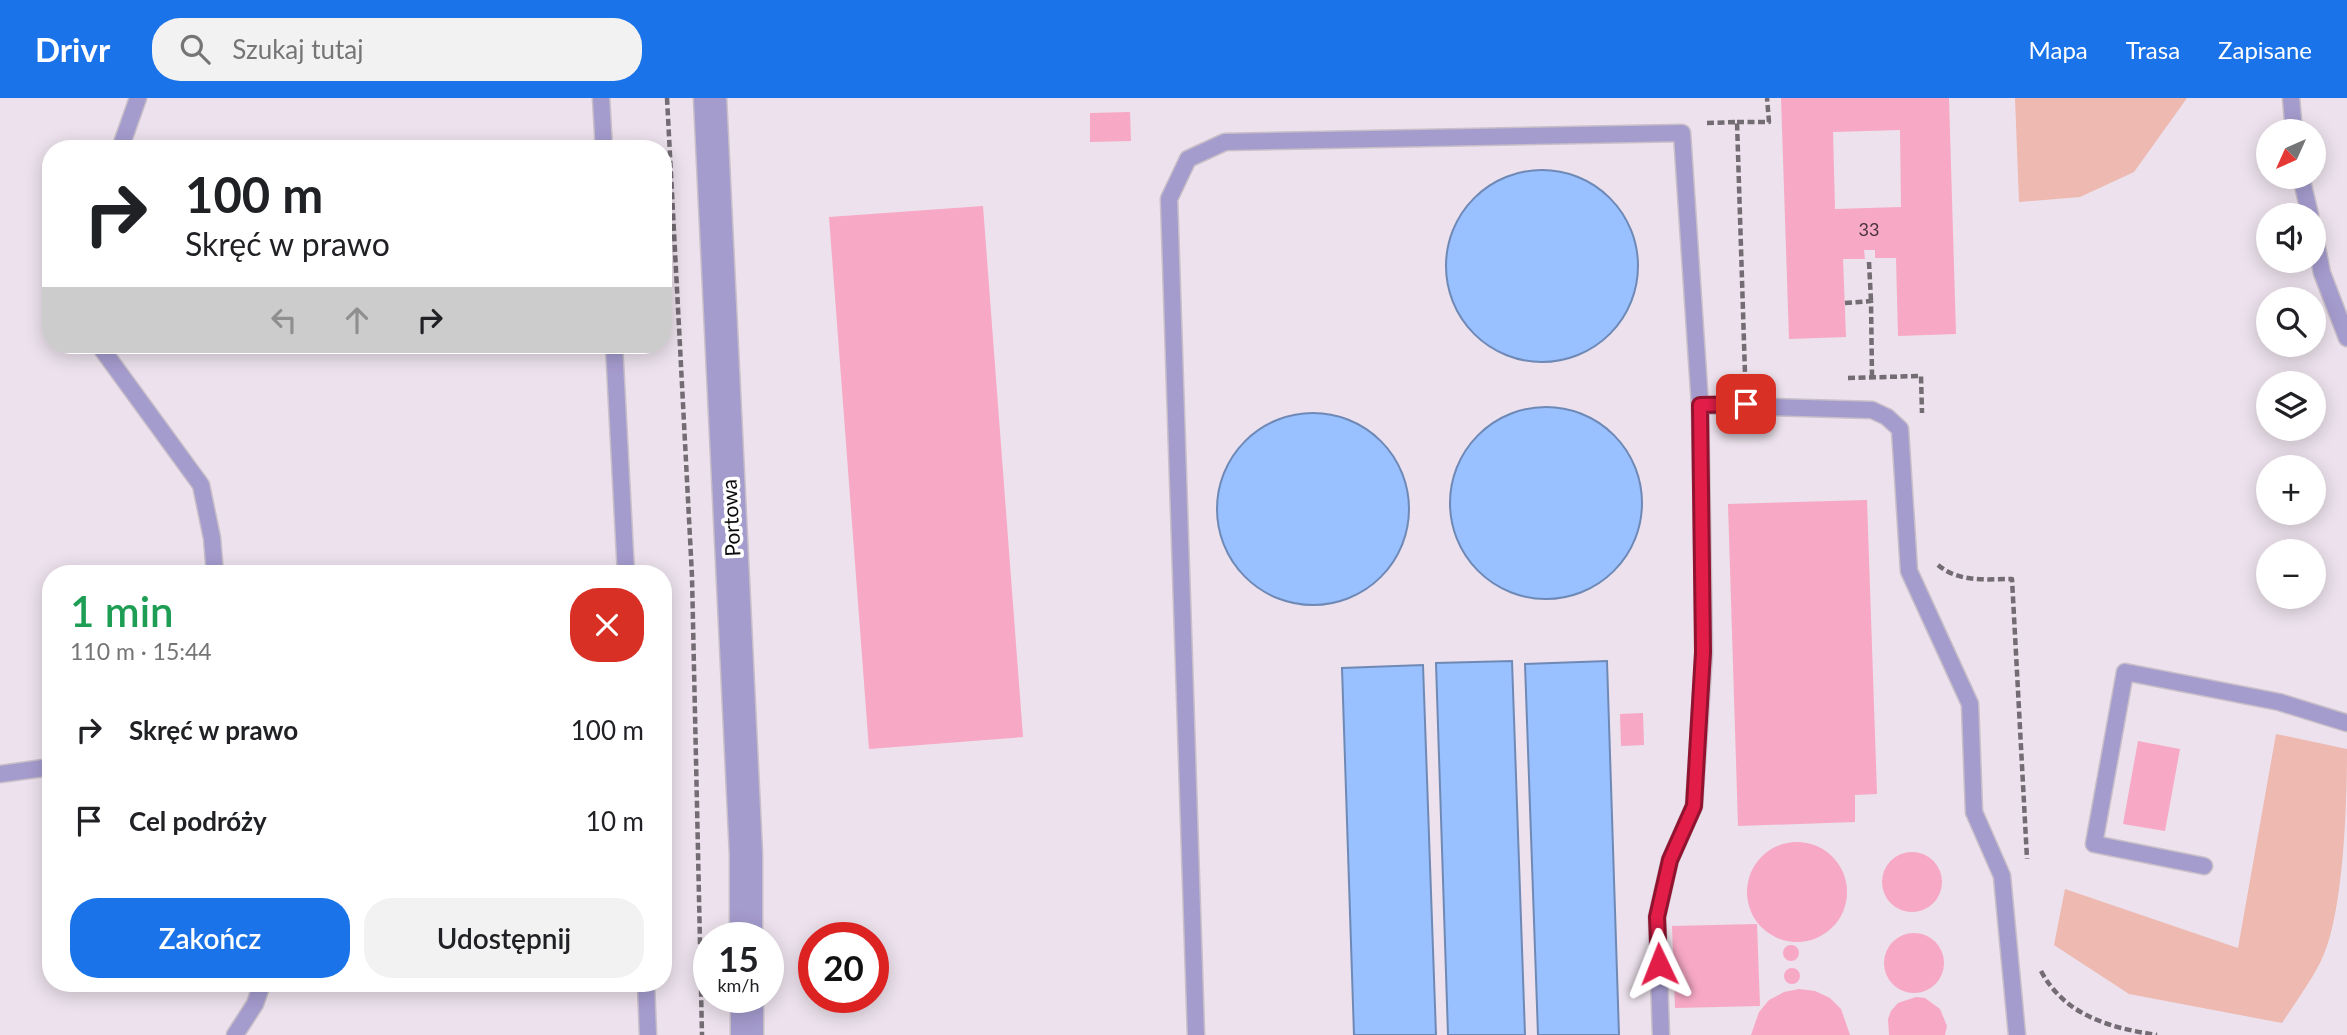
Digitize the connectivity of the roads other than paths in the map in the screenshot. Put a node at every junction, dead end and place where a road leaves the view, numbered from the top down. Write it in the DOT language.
graph roads {
  1 [pos="138,98"];
  2 [pos="601,98"];
  3 [pos="710,98"];
  4 [pos="2291,98"];
  5 [pos="2293,119"];
  6 [pos="123,140"];
  7 [pos="603,140"];
  8 [pos="2322,273"];
  9 [pos="2347,338"];
  10 [pos="106,354"];
  11 [pos="614,354"];
  12 [pos="1700,405"];
  13 [pos="214,565"];
  14 [pos="626,565"];
  15 [pos="2347,723"];
  16 [pos="42,768"];
  17 [pos="0,774"];
  18 [pos="2204,866"];
  19 [pos="746,922"];
  20 [pos="259,992"];
  21 [pos="646,992"];
  22 [pos="747,1013"];
  23 [pos="235,1035"];
  24 [pos="648,1035"];
  25 [pos="747,1035"];
  26 [pos="1196,1035"];
  27 [pos="1661,1035"];
  28 [pos="2017,1035"];
  1 -- 6 [label="lane"];
  2 -- 7 [label="lane"];
  3 -- 19 [label="street, Portowa"];
  4 -- 5 [label="lane"];
  8 -- 9 [label="lane"];
  10 -- 13 [label="lane"];
  11 -- 14 [label="lane"];
  12 -- 26 [label="lane"];
  12 -- 27 [label="lane"];
  12 -- 28 [label="lane"];
  15 -- 18 [label="lane"];
  16 -- 17 [label="lane"];
  20 -- 23 [label="lane"];
  21 -- 24 [label="lane"];
  22 -- 25 [label="street"];
}
